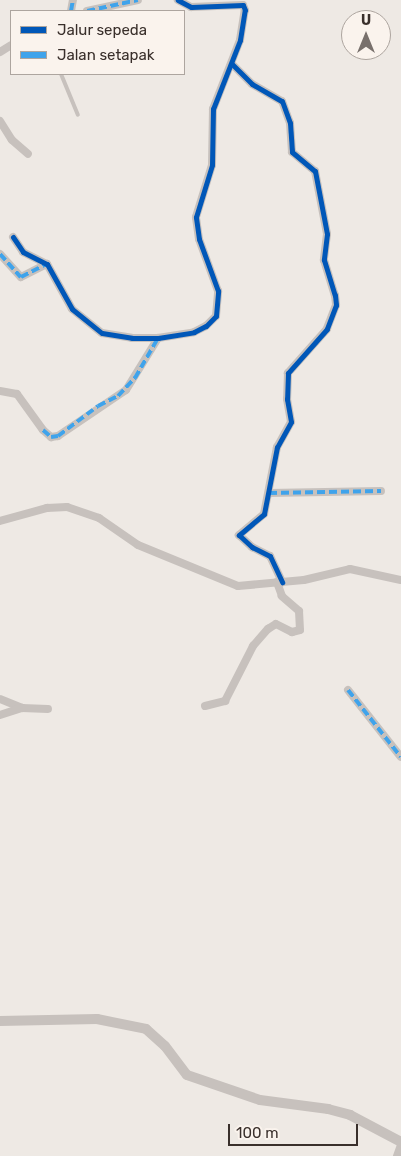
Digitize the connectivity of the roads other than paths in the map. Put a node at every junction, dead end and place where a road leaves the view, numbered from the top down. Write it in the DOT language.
graph roads {
  1 [pos="138,0"];
  2 [pos="178,0"];
  3 [pos="92,10"];
  4 [pos="232,64"];
  5 [pos="61,75"];
  6 [pos="78,115"];
  7 [pos="0,121"];
  8 [pos="28,154"];
  9 [pos="13,237"];
  10 [pos="0,254"];
  11 [pos="47,264"];
  12 [pos="158,338"];
  13 [pos="0,391"];
  14 [pos="381,491"];
  15 [pos="269,494"];
  16 [pos="0,522"];
  17 [pos="401,580"];
  18 [pos="280,582"];
  19 [pos="348,690"];
  20 [pos="0,699"];
  21 [pos="205,706"];
  22 [pos="22,708"];
  23 [pos="48,709"];
  24 [pos="0,715"];
  25 [pos="401,757"];
  26 [pos="0,1021"];
  27 [pos="401,1143"];
  28 [pos="396,1156"];
  1 -- 3 [label="street"];
  2 -- 4 [label="street"];
  4 -- 12 [label="street"];
  4 -- 15 [label="street"];
  5 -- 6 [label="lane"];
  7 -- 8 [label="street"];
  9 -- 11 [label="street"];
  10 -- 11 [label="street"];
  11 -- 12 [label="street"];
  12 -- 13 [label="street"];
  14 -- 15 [label="street"];
  15 -- 18 [label="street"];
  16 -- 18 [label="street"];
  17 -- 18 [label="street"];
  18 -- 21 [label="street"];
  19 -- 25 [label="street"];
  20 -- 22 [label="street"];
  22 -- 23 [label="street"];
  22 -- 24 [label="street"];
  26 -- 27 [label="street"];
  27 -- 28 [label="street"];
}
